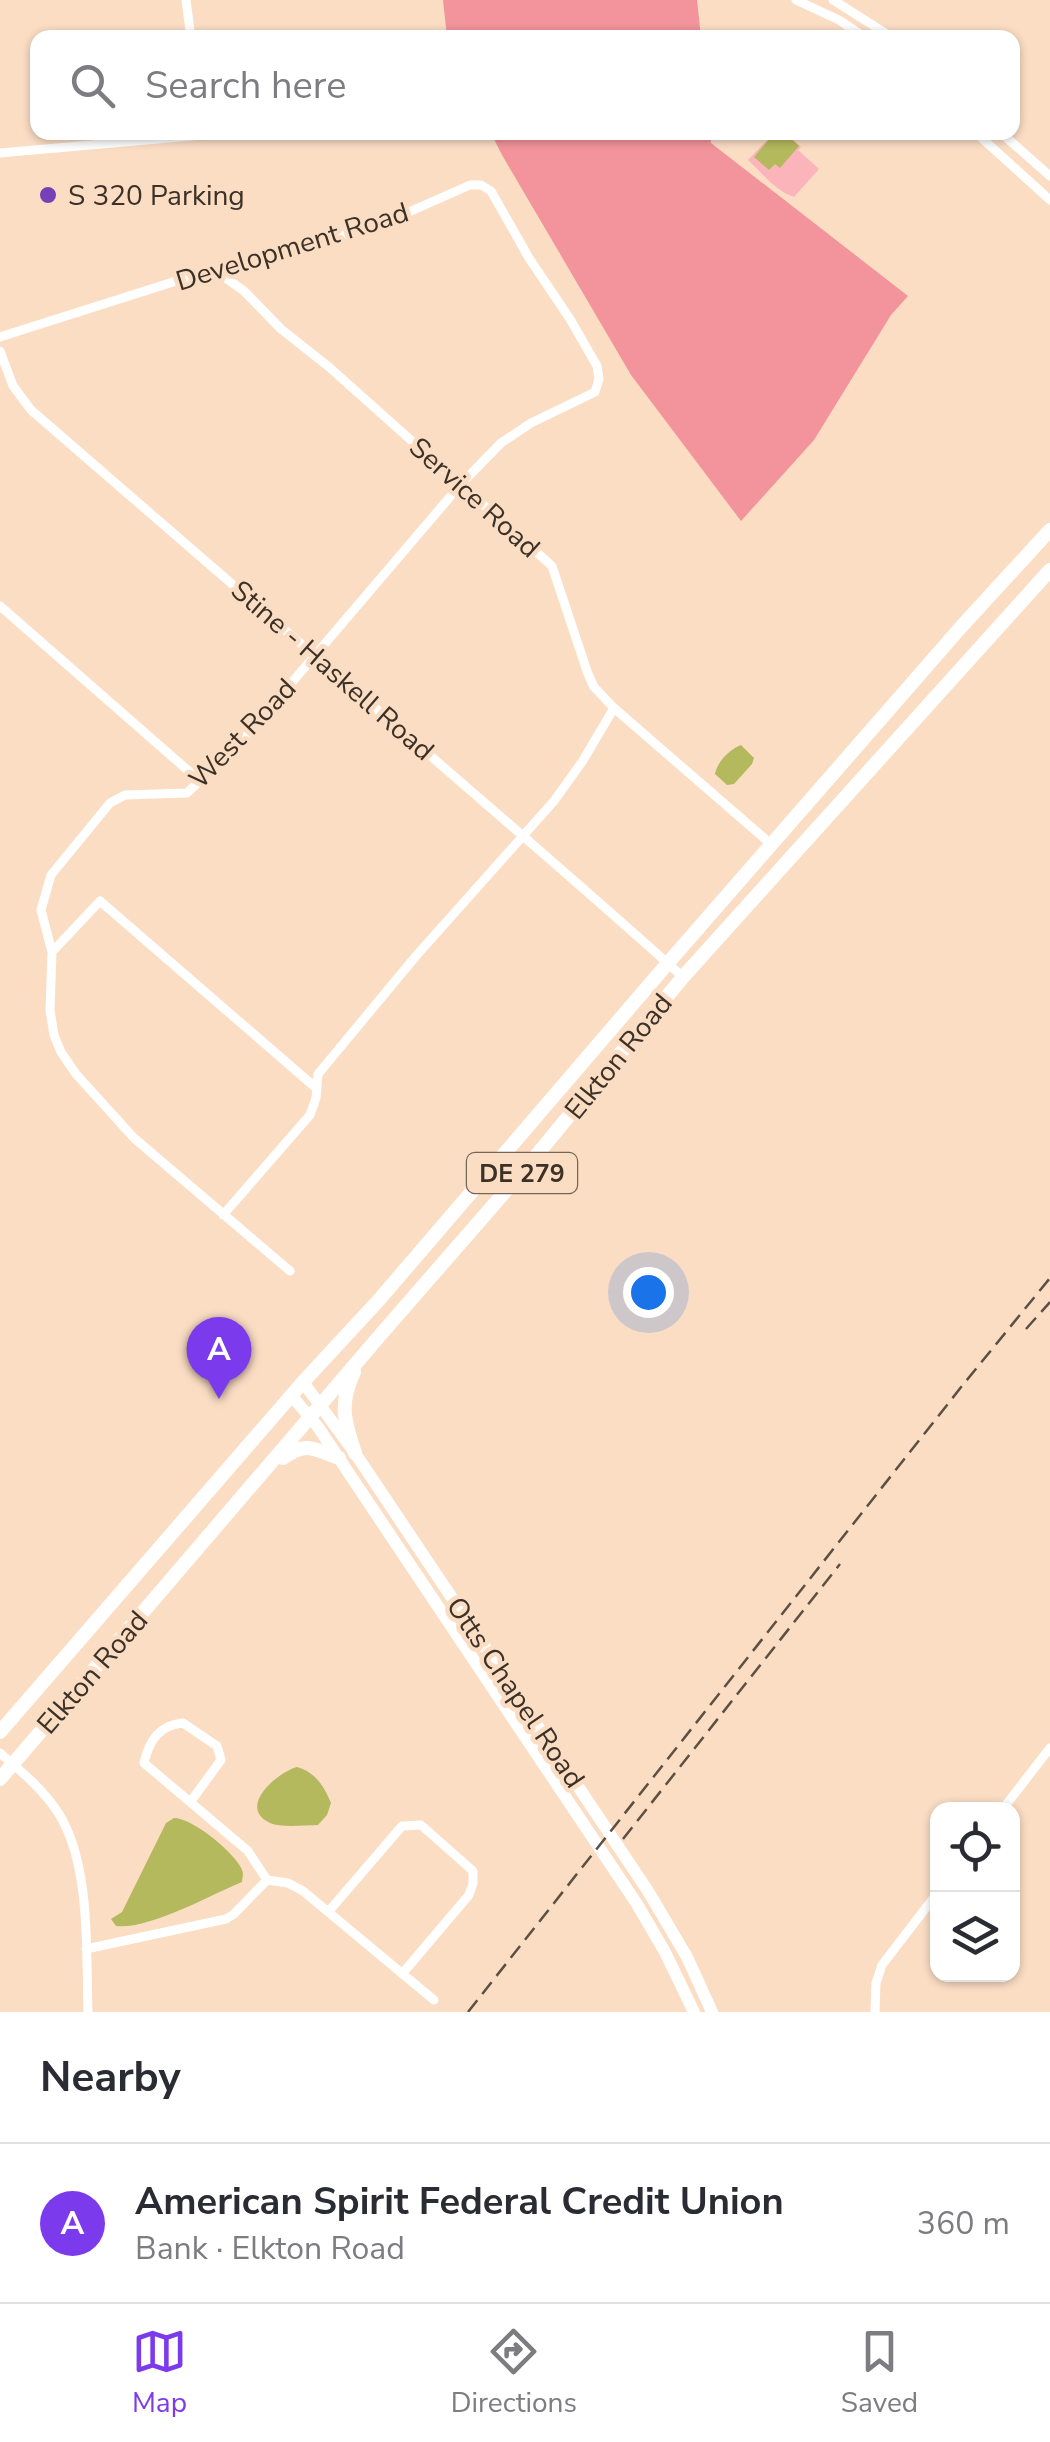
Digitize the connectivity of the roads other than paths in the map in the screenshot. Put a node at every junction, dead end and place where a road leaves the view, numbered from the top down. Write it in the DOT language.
graph roads {
  1 [pos="186,0"];
  2 [pos="796,0"];
  3 [pos="833,0"];
  4 [pos="190,30"];
  5 [pos="854,30"];
  6 [pos="880,30"];
  7 [pos="144,140"];
  8 [pos="984,140"];
  9 [pos="1009,140"];
  10 [pos="0,153"];
  11 [pos="1050,176"];
  12 [pos="1050,200"];
  13 [pos="213,269"];
  14 [pos="0,337"];
  15 [pos="0,350"];
  16 [pos="461,484"];
  17 [pos="1050,530"];
  18 [pos="1050,570"];
  19 [pos="0,606"];
  20 [pos="315,655"];
  21 [pos="614,708"];
  22 [pos="200,781"];
  23 [pos="523,836"];
  24 [pos="772,845"];
  25 [pos="52,952"];
  26 [pos="668,963"];
  27 [pos="683,977"];
  28 [pos="316,1088"];
  29 [pos="224,1214"];
  30 [pos="290,1270"];
  31 [pos="360,1359"];
  32 [pos="302,1382"];
  33 [pos="291,1395"];
  34 [pos="315,1411"];
  35 [pos="355,1452"];
  36 [pos="339,1458"];
  37 [pos="266,1470"];
  38 [pos="0,1732"];
  39 [pos="1050,1748"];
  40 [pos="0,1752"];
  41 [pos="13,1764"];
  42 [pos="0,1779"];
  43 [pos="191,1801"];
  44 [pos="1008,1802"];
  45 [pos="267,1880"];
  46 [pos="930,1902"];
  47 [pos="329,1911"];
  48 [pos="86,1949"];
  49 [pos="402,1974"];
  50 [pos="434,2000"];
  51 [pos="88,2012"];
  52 [pos="694,2012"];
  53 [pos="712,2012"];
  54 [pos="876,2012"];
  1 -- 4 [label="street"];
  2 -- 5 [label="street"];
  3 -- 6 [label="street"];
  7 -- 10 [label="street"];
  8 -- 12 [label="street"];
  9 -- 11 [label="street"];
  13 -- 14 [label="street, Development Road"];
  13 -- 16 [label="street, Service Road"];
  13 -- 16 [label="street, Development Road"];
  15 -- 20 [label="street, Stine - Haskell Road"];
  16 -- 20 [label="street, West Road"];
  16 -- 21 [label="street, Service Road"];
  17 -- 24 [label="main road, Elkton Road / DE 279"];
  18 -- 27 [label="main road, Elkton Road / DE 279"];
  19 -- 22 [label="street"];
  20 -- 22 [label="street, West Road"];
  20 -- 23 [label="street, Stine - Haskell Road"];
  21 -- 23 [label="street"];
  21 -- 24 [label="street, Service Road"];
  22 -- 25 [label="street, West Road"];
  23 -- 26 [label="street, Stine - Haskell Road"];
  23 -- 28 [label="street"];
  24 -- 26 [label="main road, Elkton Road / DE 279"];
  25 -- 28 [label="street"];
  25 -- 29 [label="street, West Road"];
  26 -- 27 [label="street, Stine - Haskell Road"];
  26 -- 32 [label="main road, Elkton Road / DE 279"];
  27 -- 31 [label="main road, Elkton Road / DE 279"];
  28 -- 29 [label="street"];
  29 -- 30 [label="street, West Road"];
  31 -- 34 [label="main road, Elkton Road / DE 279"];
  31 -- 35 [label="main road"];
  32 -- 33 [label="main road, Elkton Road / DE 279"];
  32 -- 34 [label="main road, Otts Chapel Road"];
  33 -- 34 [label="main road, Otts Chapel Road"];
  33 -- 38 [label="main road, Elkton Road / DE 279"];
  34 -- 35 [label="main road, Otts Chapel Road"];
  34 -- 36 [label="main road, Otts Chapel Road"];
  34 -- 37 [label="main road, Elkton Road / DE 279"];
  35 -- 53 [label="main road, Otts Chapel Road"];
  36 -- 37 [label="main road"];
  36 -- 52 [label="main road, Otts Chapel Road"];
  37 -- 41 [label="main road, Elkton Road / DE 279"];
  39 -- 44 [label="street"];
  40 -- 41 [label="street"];
  41 -- 42 [label="main road, Elkton Road / DE 279"];
  41 -- 48 [label="street"];
  43 -- 43 [label="street"];
  43 -- 45 [label="street"];
  45 -- 47 [label="street"];
  45 -- 48 [label="street"];
  46 -- 54 [label="street"];
  47 -- 49 [label="street"];
  47 -- 49 [label="street"];
  48 -- 51 [label="street"];
  49 -- 50 [label="street"];
}
